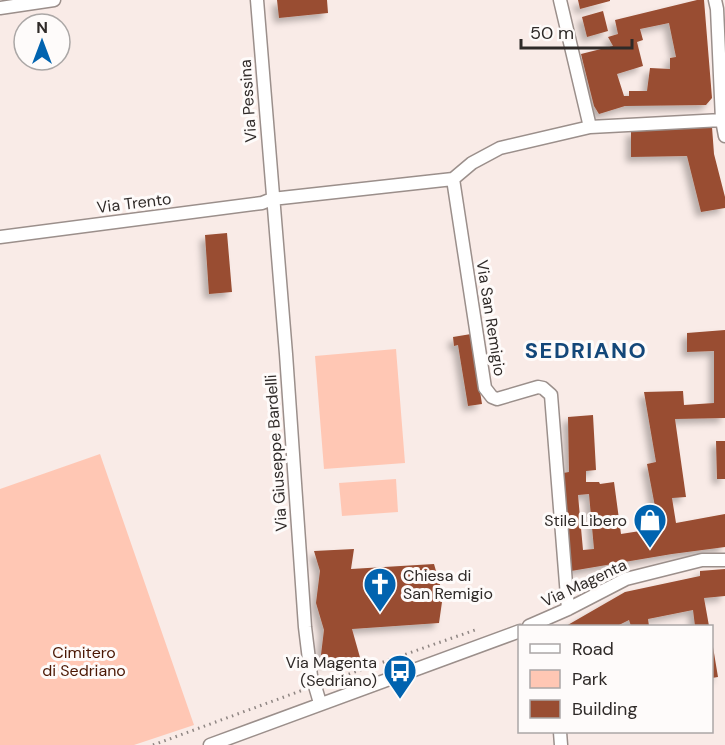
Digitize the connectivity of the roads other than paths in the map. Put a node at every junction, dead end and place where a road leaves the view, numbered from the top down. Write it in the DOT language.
graph roads {
  1 [pos="54,0"];
  2 [pos="257,0"];
  3 [pos="560,0"];
  4 [pos="715,0"];
  5 [pos="0,8"];
  6 [pos="722,45"];
  7 [pos="722,120"];
  8 [pos="590,127"];
  9 [pos="725,136"];
  10 [pos="453,179"];
  11 [pos="272,200"];
  12 [pos="0,237"];
  13 [pos="725,560"];
  14 [pos="568,609"];
  15 [pos="551,622"];
  16 [pos="518,631"];
  17 [pos="320,703"];
  18 [pos="210,745"];
  1 -- 5 [label="street"];
  2 -- 11 [label="street, Via Pessina"];
  3 -- 8 [label="street"];
  4 -- 6 [label="street"];
  6 -- 7 [label="street"];
  7 -- 8 [label="street"];
  7 -- 9 [label="street"];
  8 -- 10 [label="street"];
  10 -- 11 [label="street, Via Trento"];
  10 -- 14 [label="street, Via San Remigio"];
  11 -- 12 [label="street, Via Trento"];
  11 -- 17 [label="street, Via Giuseppe Bardelli"];
  13 -- 14 [label="street, Via Magenta"];
  14 -- 15 [label="street, Via Magenta"];
  16 -- 17 [label="street"];
  17 -- 18 [label="street"];
}
